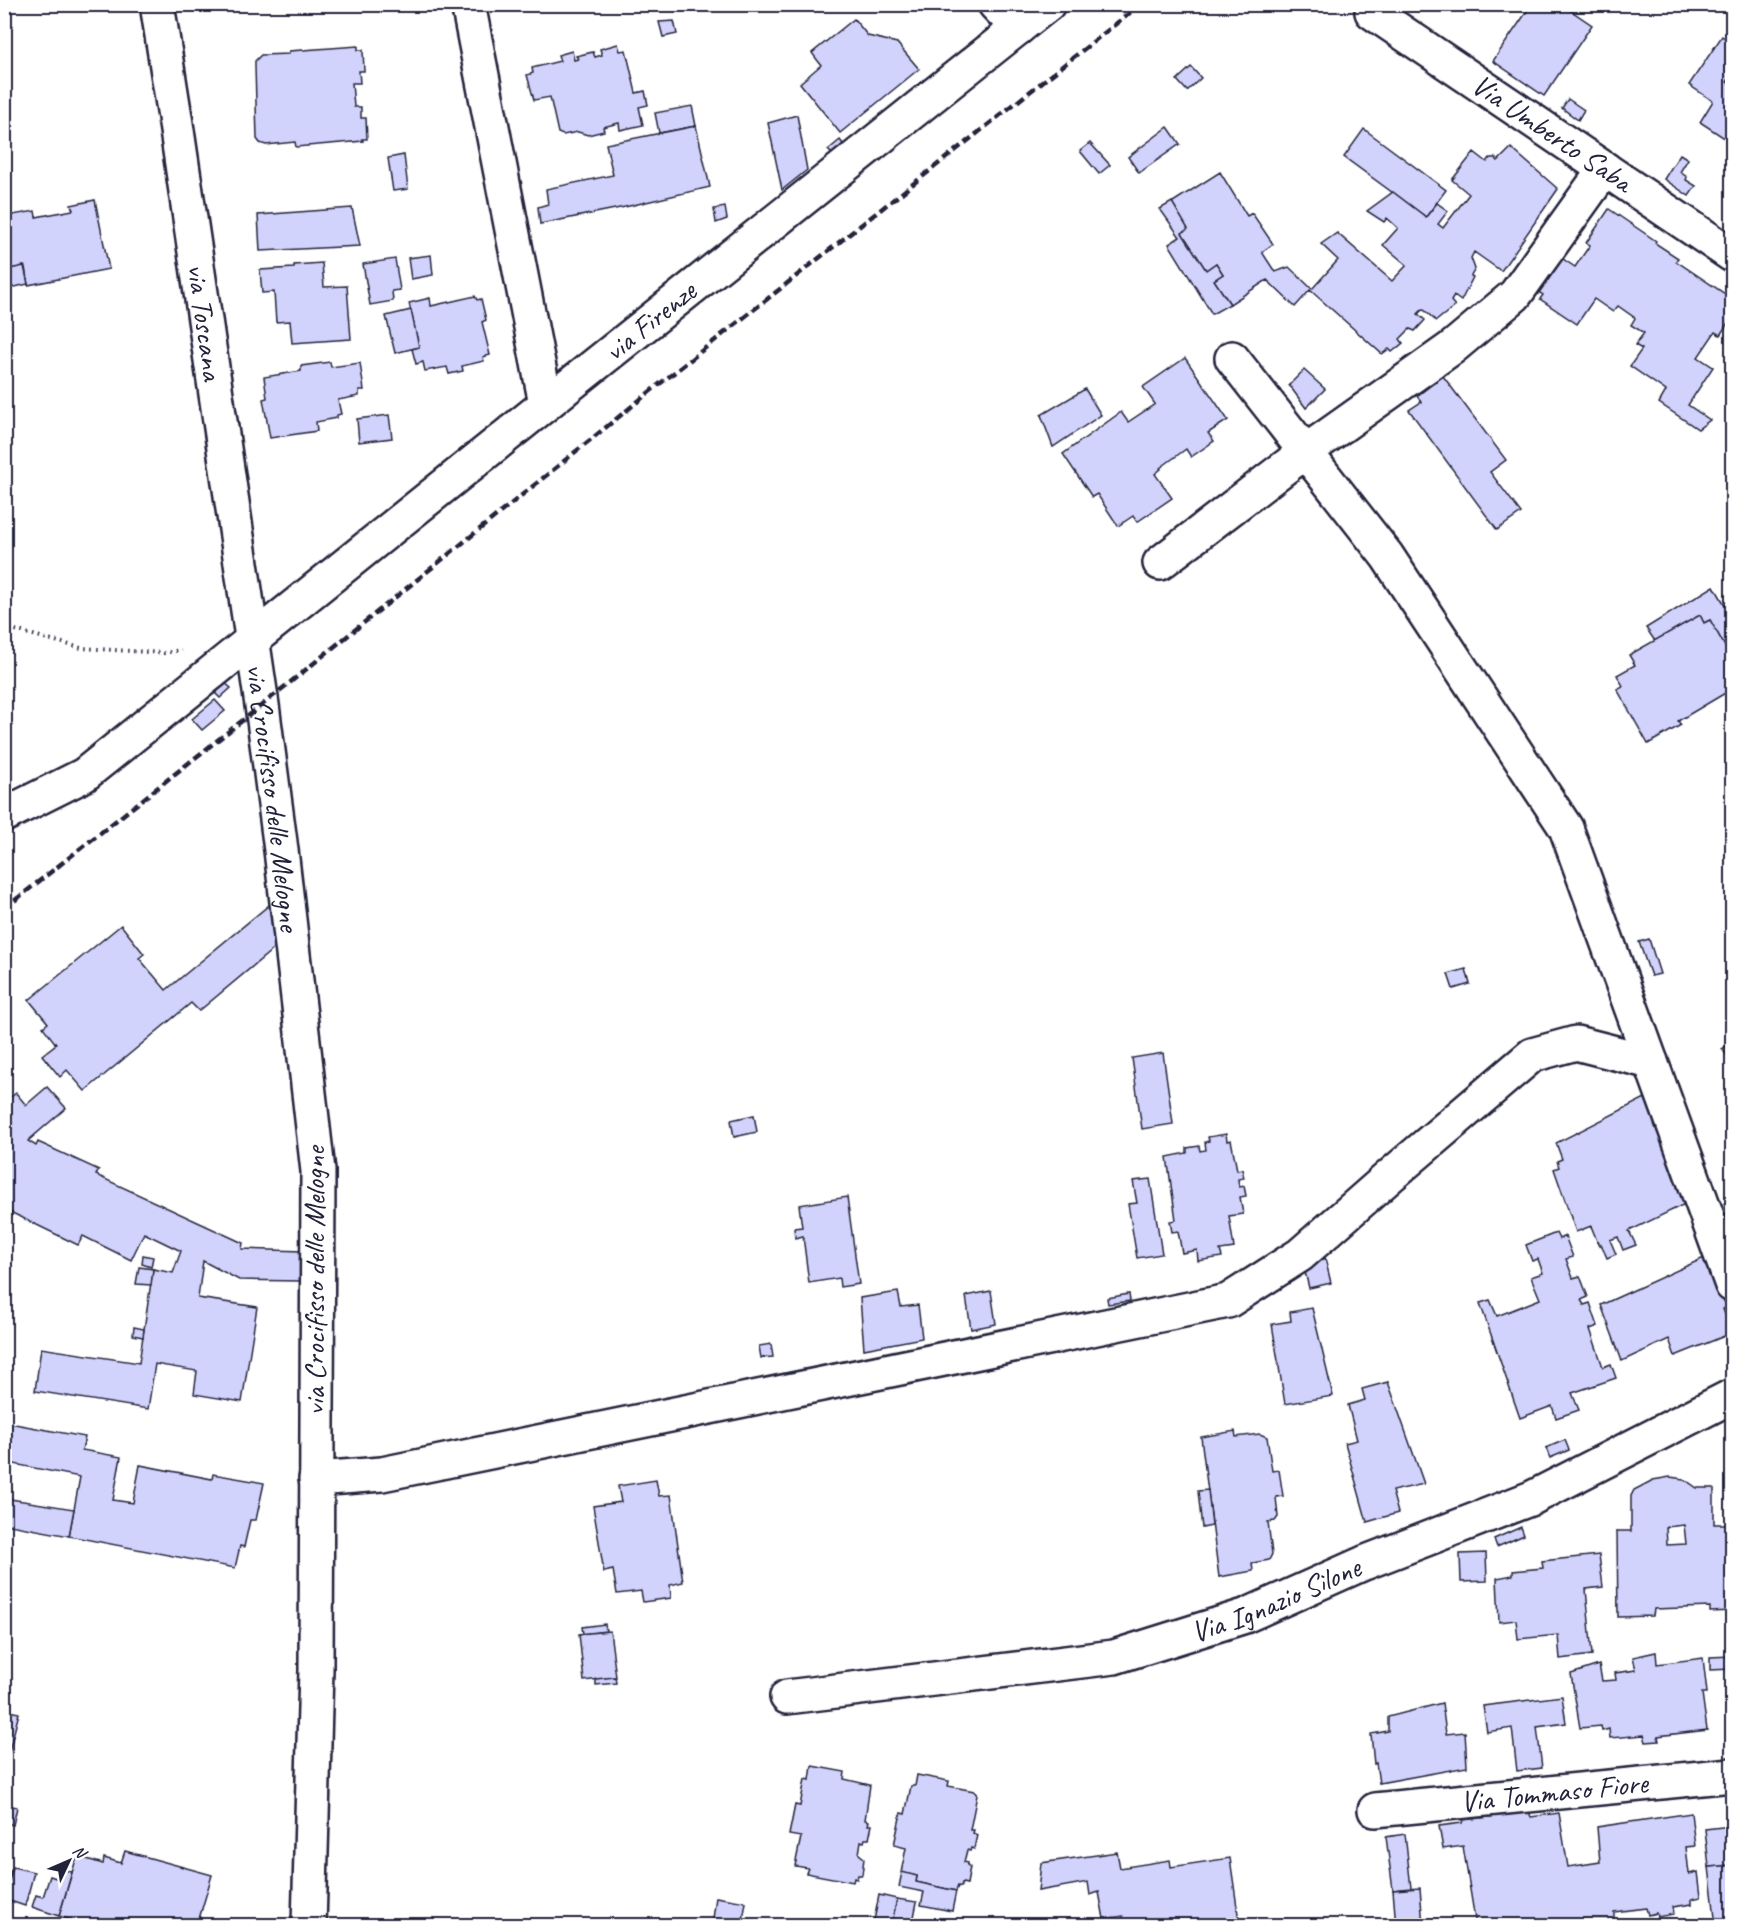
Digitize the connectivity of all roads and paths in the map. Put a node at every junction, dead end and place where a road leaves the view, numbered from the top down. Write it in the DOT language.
graph roads {
  1 [pos="157,4"];
  2 [pos="468,4"];
  3 [pos="996,4"];
  4 [pos="1048,4"];
  5 [pos="1372,12"];
  6 [pos="1018,28"];
  7 [pos="1605,169"];
  8 [pos="1732,255"];
  9 [pos="1232,358"];
  10 [pos="546,404"];
  11 [pos="1305,452"];
  12 [pos="1161,563"];
  13 [pos="4,627"];
  14 [pos="252,640"];
  15 [pos="186,650"];
  16 [pos="4,815"];
  17 [pos="1651,1062"];
  18 [pos="1732,1285"];
  19 [pos="1732,1396"];
  20 [pos="316,1479"];
  21 [pos="787,1697"];
  22 [pos="1732,1775"];
  23 [pos="1375,1810"];
  24 [pos="309,1926"];
  1 -- 14 [label="street, via Toscana"];
  2 -- 10 [label="street"];
  3 -- 6 [label="street"];
  4 -- 6 [label="street, via Firenze"];
  5 -- 7 [label="street, Via Umberto Saba"];
  6 -- 10 [label="street, via Firenze"];
  7 -- 8 [label="street, Via Umberto Saba"];
  7 -- 11 [label="street"];
  9 -- 11 [label="street"];
  10 -- 14 [label="street, via Firenze"];
  11 -- 12 [label="street"];
  11 -- 17 [label="street"];
  13 -- 15 [label="path"];
  14 -- 16 [label="street, via Firenze"];
  14 -- 20 [label="street, via Crocifisso delle Melogne"];
  17 -- 18 [label="street"];
  17 -- 20 [label="street"];
  19 -- 21 [label="street, Via Ignazio Silone"];
  20 -- 24 [label="street, via Crocifisso delle Melogne"];
  22 -- 23 [label="street, Via Tommaso Fiore"];
}
